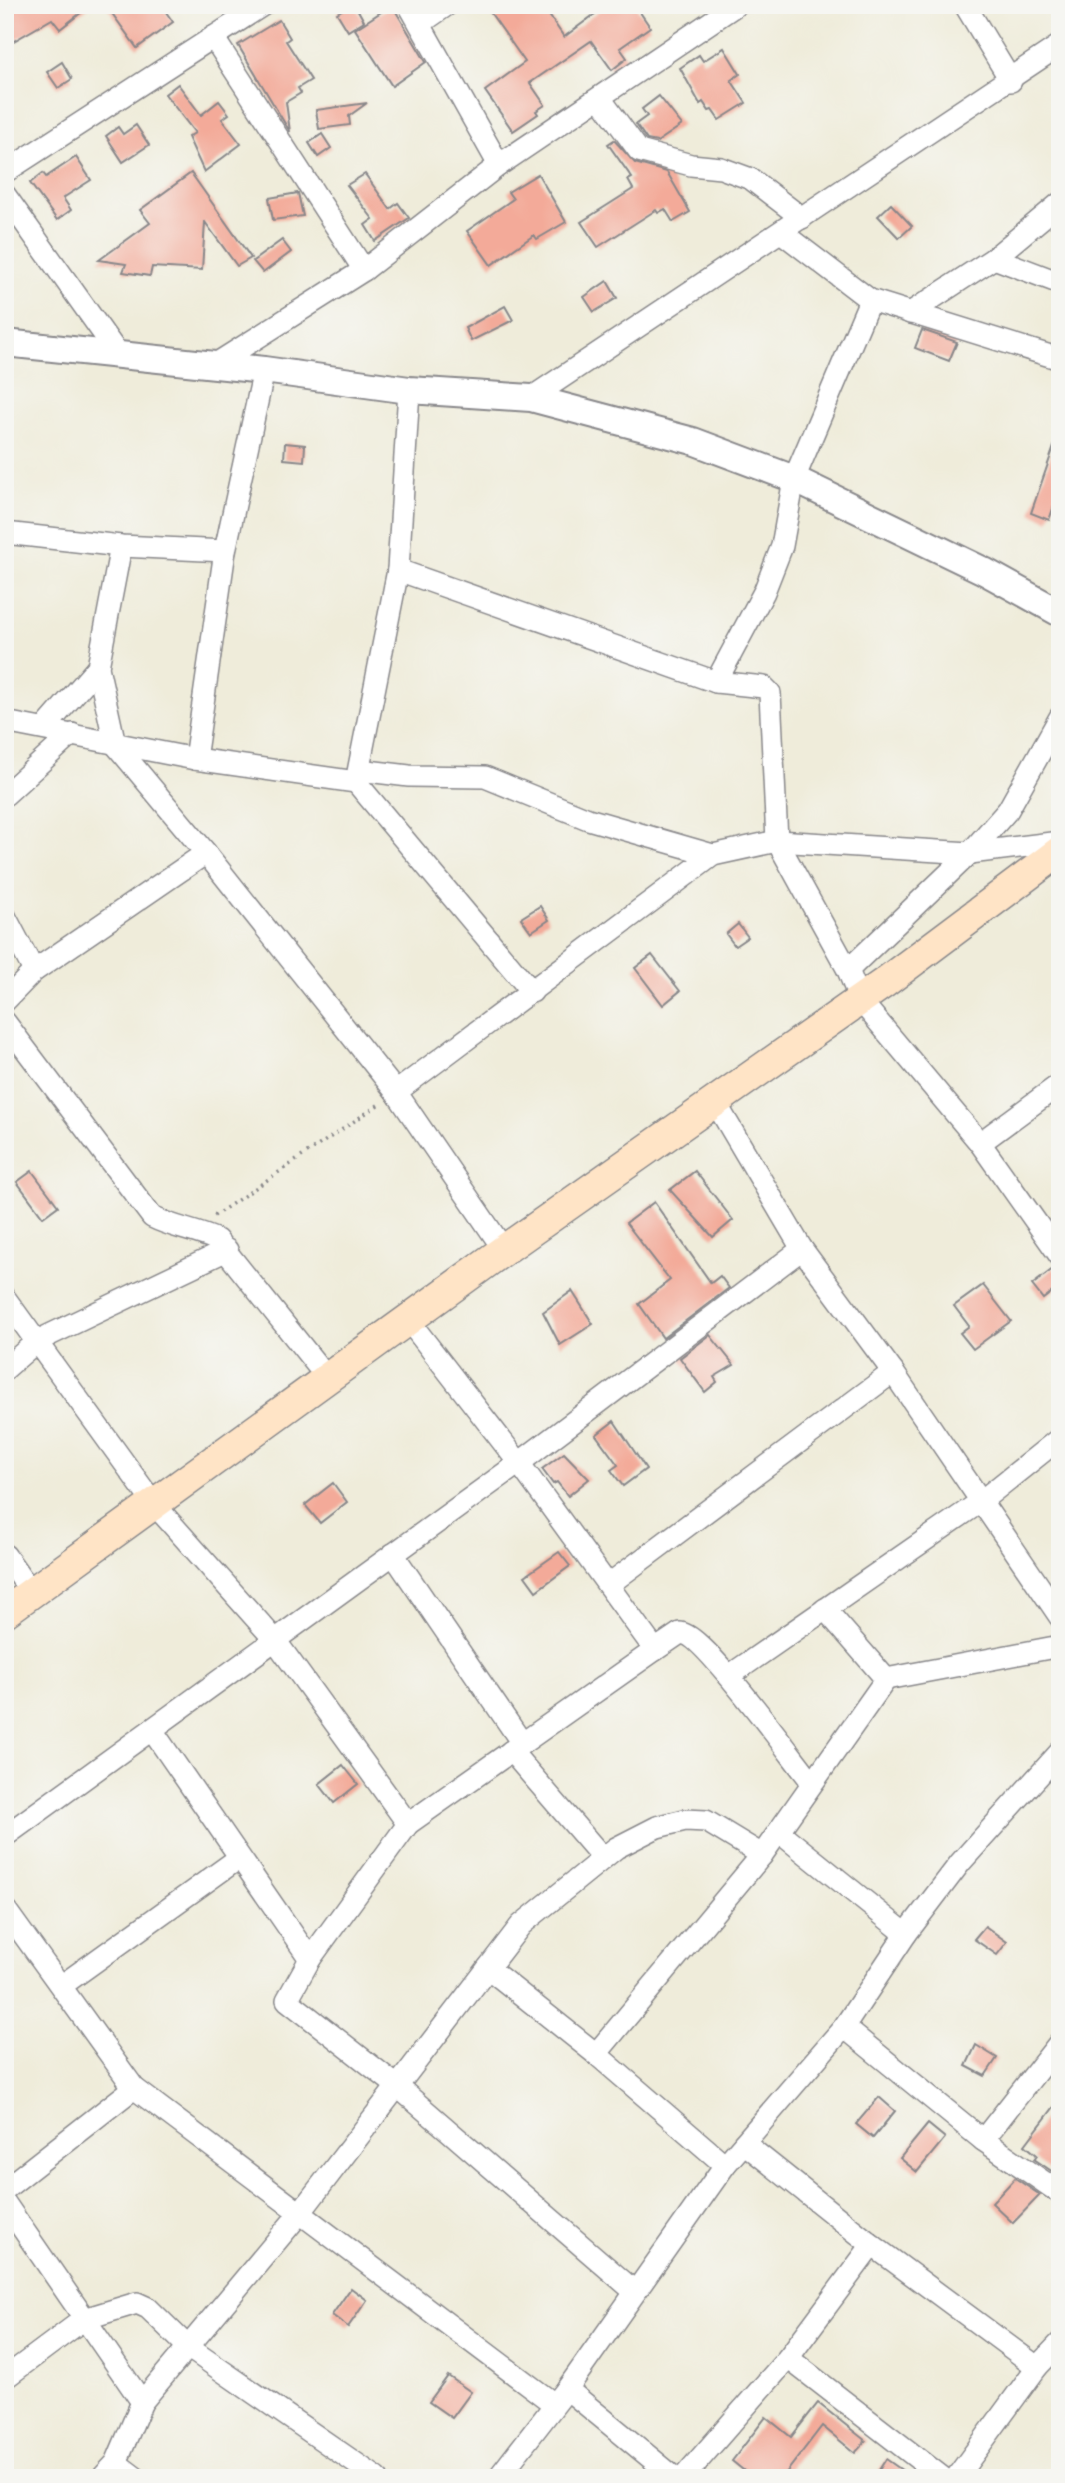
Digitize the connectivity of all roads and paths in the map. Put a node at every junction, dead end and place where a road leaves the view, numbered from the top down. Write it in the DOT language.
graph roads {
  1 [pos="262,5"];
  2 [pos="447,5"];
  3 [pos="736,5"];
  4 [pos="965,5"];
  5 [pos="415,14"];
  6 [pos="213,37"];
  7 [pos="1060,45"];
  8 [pos="1011,80"];
  9 [pos="600,98"];
  10 [pos="499,165"];
  11 [pos="5,172"];
  12 [pos="5,195"];
  13 [pos="1060,203"];
  14 [pos="802,218"];
  15 [pos="782,232"];
  16 [pos="994,258"];
  17 [pos="364,270"];
  18 [pos="1060,282"];
  19 [pos="870,300"];
  20 [pos="910,313"];
  21 [pos="5,343"];
  22 [pos="118,355"];
  23 [pos="1060,359"];
  24 [pos="214,365"];
  25 [pos="264,370"];
  26 [pos="408,390"];
  27 [pos="531,398"];
  28 [pos="794,479"];
  29 [pos="5,533"];
  30 [pos="121,547"];
  31 [pos="225,551"];
  32 [pos="398,570"];
  33 [pos="1060,613"];
  34 [pos="98,667"];
  35 [pos="716,682"];
  36 [pos="1060,717"];
  37 [pos="5,722"];
  38 [pos="44,729"];
  39 [pos="72,734"];
  40 [pos="115,744"];
  41 [pos="195,759"];
  42 [pos="357,776"];
  43 [pos="5,795"];
  44 [pos="777,841"];
  45 [pos="1060,842"];
  46 [pos="1060,850"];
  47 [pos="206,853"];
  48 [pos="970,853"];
  49 [pos="713,855"];
  50 [pos="5,916"];
  51 [pos="848,970"];
  52 [pos="34,971"];
  53 [pos="532,992"];
  54 [pos="5,1000"];
  55 [pos="860,1000"];
  56 [pos="5,1021"];
  57 [pos="1060,1084"];
  58 [pos="396,1092"];
  59 [pos="714,1100"];
  60 [pos="980,1143"];
  61 [pos="195,1230"];
  62 [pos="802,1249"];
  63 [pos="227,1250"];
  64 [pos="504,1250"];
  65 [pos="1060,1256"];
  66 [pos="5,1298"];
  67 [pos="409,1321"];
  68 [pos="37,1340"];
  69 [pos="5,1368"];
  70 [pos="893,1372"];
  71 [pos="328,1379"];
  72 [pos="1060,1438"];
  73 [pos="519,1463"];
  74 [pos="980,1502"];
  75 [pos="154,1504"];
  76 [pos="393,1554"];
  77 [pos="5,1555"];
  78 [pos="608,1585"];
  79 [pos="32,1593"];
  80 [pos="825,1609"];
  81 [pos="5,1612"];
  82 [pos="1060,1617"];
  83 [pos="275,1640"];
  84 [pos="1060,1646"];
  85 [pos="655,1650"];
  86 [pos="729,1676"];
  87 [pos="886,1679"];
  88 [pos="152,1730"];
  89 [pos="516,1747"];
  90 [pos="1060,1752"];
  91 [pos="812,1782"];
  92 [pos="408,1824"];
  93 [pos="779,1832"];
  94 [pos="5,1836"];
  95 [pos="762,1855"];
  96 [pos="239,1858"];
  97 [pos="603,1858"];
  98 [pos="5,1909"];
  99 [pos="906,1934"];
  100 [pos="310,1959"];
  101 [pos="488,1968"];
  102 [pos="61,1986"];
  103 [pos="844,2027"];
  104 [pos="1060,2042"];
  105 [pos="596,2054"];
  106 [pos="397,2086"];
  107 [pos="134,2088"];
  108 [pos="983,2140"];
  109 [pos="744,2143"];
  110 [pos="725,2165"];
  111 [pos="5,2189"];
  112 [pos="1060,2193"];
  113 [pos="5,2203"];
  114 [pos="300,2213"];
  115 [pos="872,2245"];
  116 [pos="634,2291"];
  117 [pos="85,2319"];
  118 [pos="1060,2343"];
  119 [pos="189,2348"];
  120 [pos="788,2358"];
  121 [pos="1037,2367"];
  122 [pos="5,2378"];
  123 [pos="561,2396"];
  124 [pos="142,2402"];
  125 [pos="109,2470"];
  126 [pos="136,2478"];
  127 [pos="377,2478"];
  128 [pos="498,2478"];
  129 [pos="675,2478"];
  130 [pos="683,2478"];
  131 [pos="943,2478"];
  132 [pos="956,2478"];
  1 -- 6 [label="street"];
  2 -- 5 [label="street"];
  3 -- 9 [label="street"];
  4 -- 8 [label="street"];
  5 -- 10 [label="street"];
  6 -- 11 [label="street"];
  6 -- 17 [label="street"];
  7 -- 8 [label="street"];
  8 -- 14 [label="street"];
  9 -- 10 [label="street"];
  9 -- 14 [label="street"];
  10 -- 17 [label="street"];
  12 -- 22 [label="street"];
  13 -- 16 [label="street"];
  14 -- 15 [label="street"];
  15 -- 19 [label="street"];
  15 -- 27 [label="street"];
  16 -- 18 [label="street"];
  16 -- 20 [label="street"];
  17 -- 24 [label="street"];
  19 -- 20 [label="street"];
  19 -- 28 [label="street"];
  20 -- 23 [label="street"];
  21 -- 22 [label="street"];
  22 -- 24 [label="street"];
  24 -- 25 [label="street"];
  25 -- 26 [label="street"];
  25 -- 31 [label="street"];
  26 -- 27 [label="street"];
  26 -- 32 [label="street"];
  27 -- 28 [label="street"];
  28 -- 33 [label="street"];
  28 -- 35 [label="street"];
  29 -- 30 [label="street"];
  30 -- 31 [label="street"];
  30 -- 34 [label="street"];
  31 -- 41 [label="street"];
  32 -- 35 [label="street"];
  32 -- 42 [label="street"];
  34 -- 38 [label="street"];
  34 -- 40 [label="street"];
  35 -- 44 [label="street"];
  36 -- 48 [label="street"];
  37 -- 38 [label="street"];
  38 -- 39 [label="street"];
  39 -- 40 [label="street"];
  39 -- 43 [label="street"];
  40 -- 41 [label="street"];
  40 -- 47 [label="street"];
  41 -- 42 [label="street"];
  42 -- 49 [label="street"];
  42 -- 53 [label="street"];
  44 -- 48 [label="street"];
  44 -- 49 [label="street"];
  44 -- 51 [label="street"];
  45 -- 48 [label="street"];
  46 -- 55 [label="main road"];
  47 -- 52 [label="street"];
  47 -- 58 [label="street"];
  48 -- 51 [label="street"];
  49 -- 53 [label="street"];
  50 -- 52 [label="street"];
  51 -- 55 [label="street"];
  52 -- 54 [label="street"];
  53 -- 58 [label="street"];
  55 -- 59 [label="main road"];
  55 -- 60 [label="street"];
  56 -- 61 [label="street"];
  57 -- 60 [label="street"];
  58 -- 61 [label="path"];
  58 -- 64 [label="street"];
  59 -- 62 [label="street"];
  59 -- 64 [label="main road"];
  60 -- 65 [label="street"];
  61 -- 63 [label="street"];
  62 -- 70 [label="street"];
  62 -- 73 [label="street"];
  63 -- 68 [label="street"];
  63 -- 71 [label="street"];
  64 -- 67 [label="main road"];
  66 -- 68 [label="street"];
  67 -- 71 [label="main road"];
  67 -- 73 [label="street"];
  68 -- 69 [label="street"];
  68 -- 75 [label="street"];
  70 -- 74 [label="street"];
  70 -- 78 [label="street"];
  71 -- 75 [label="main road"];
  72 -- 74 [label="street"];
  73 -- 76 [label="street"];
  73 -- 78 [label="street"];
  74 -- 80 [label="street"];
  74 -- 82 [label="street"];
  75 -- 79 [label="main road"];
  75 -- 83 [label="street"];
  76 -- 83 [label="street"];
  76 -- 89 [label="street"];
  77 -- 79 [label="street"];
  78 -- 85 [label="street"];
  79 -- 81 [label="main road"];
  80 -- 86 [label="street"];
  80 -- 87 [label="street"];
  83 -- 88 [label="street"];
  83 -- 92 [label="street"];
  84 -- 87 [label="street"];
  85 -- 86 [label="street"];
  85 -- 89 [label="street"];
  86 -- 91 [label="street"];
  87 -- 91 [label="street"];
  88 -- 94 [label="street"];
  88 -- 96 [label="street"];
  89 -- 92 [label="street"];
  89 -- 97 [label="street"];
  90 -- 99 [label="street"];
  91 -- 93 [label="street"];
  92 -- 100 [label="street"];
  93 -- 95 [label="street"];
  93 -- 99 [label="street"];
  95 -- 97 [label="street"];
  95 -- 105 [label="street"];
  96 -- 100 [label="street"];
  96 -- 102 [label="street"];
  97 -- 101 [label="street"];
  98 -- 102 [label="street"];
  99 -- 103 [label="street"];
  100 -- 106 [label="street"];
  101 -- 105 [label="street"];
  101 -- 106 [label="street"];
  102 -- 107 [label="street"];
  103 -- 108 [label="street"];
  103 -- 109 [label="street"];
  104 -- 108 [label="street"];
  105 -- 110 [label="street"];
  106 -- 114 [label="street"];
  106 -- 116 [label="street"];
  107 -- 111 [label="street"];
  107 -- 114 [label="street"];
  108 -- 112 [label="street"];
  109 -- 110 [label="street"];
  109 -- 115 [label="street"];
  110 -- 116 [label="street"];
  113 -- 117 [label="street"];
  114 -- 119 [label="street"];
  114 -- 123 [label="street"];
  115 -- 120 [label="street"];
  115 -- 121 [label="street"];
  116 -- 123 [label="street"];
  117 -- 119 [label="street"];
  117 -- 122 [label="street"];
  117 -- 124 [label="street"];
  118 -- 121 [label="street"];
  119 -- 124 [label="street"];
  119 -- 127 [label="street"];
  120 -- 130 [label="street"];
  120 -- 131 [label="street"];
  121 -- 132 [label="street"];
  123 -- 128 [label="street"];
  123 -- 129 [label="street"];
  124 -- 125 [label="street"];
  125 -- 126 [label="street"];
}
